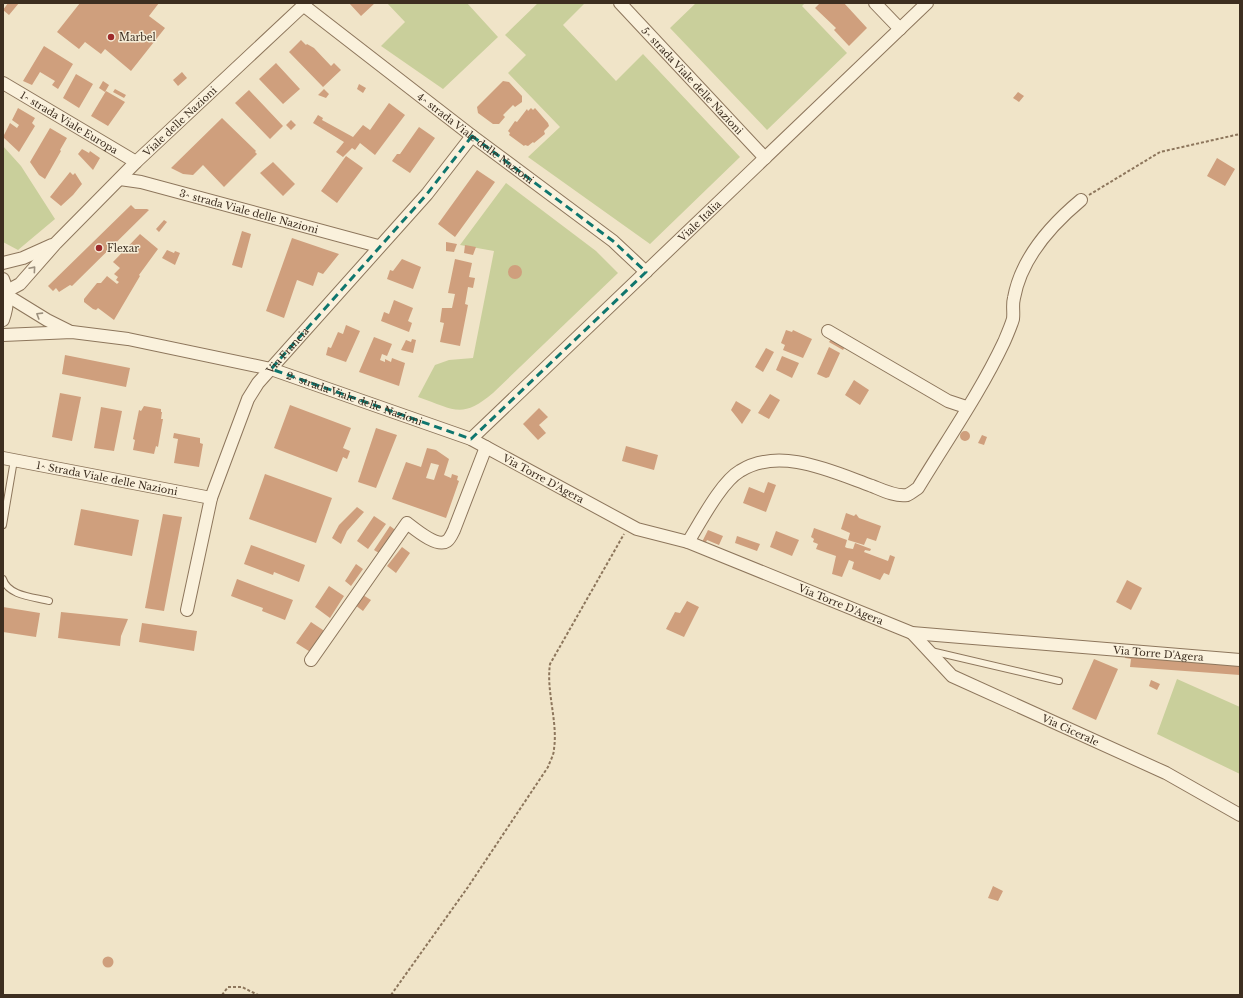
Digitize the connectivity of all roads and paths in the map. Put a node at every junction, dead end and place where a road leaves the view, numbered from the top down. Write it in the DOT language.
graph roads {
  1 [pos="620,3"];
  2 [pos="875,3"];
  3 [pos="927,3"];
  4 [pos="304,4"];
  5 [pos="900,29"];
  6 [pos="3,83"];
  7 [pos="1240,134"];
  8 [pos="472,136"];
  9 [pos="765,158"];
  10 [pos="136,162"];
  11 [pos="120,178"];
  12 [pos="1081,200"];
  13 [pos="56,243"];
  14 [pos="378,246"];
  15 [pos="3,263"];
  16 [pos="646,272"];
  17 [pos="3,279"];
  18 [pos="8,294"];
  19 [pos="3,320"];
  20 [pos="828,331"];
  21 [pos="72,332"];
  22 [pos="3,335"];
  23 [pos="271,369"];
  24 [pos="966,408"];
  25 [pos="471,438"];
  26 [pos="486,447"];
  27 [pos="9,459"];
  28 [pos="211,498"];
  29 [pos="629,524"];
  30 [pos="3,525"];
  31 [pos="688,542"];
  32 [pos="3,579"];
  33 [pos="49,601"];
  34 [pos="187,610"];
  35 [pos="912,633"];
  36 [pos="928,650"];
  37 [pos="311,660"];
  38 [pos="1240,660"];
  39 [pos="1059,681"];
  40 [pos="1240,815"];
  41 [pos="222,995"];
  42 [pos="258,995"];
  43 [pos="391,995"];
  1 -- 9 [label="street, 5^ strada Viale delle Nazioni"];
  2 -- 5 [label="street"];
  3 -- 5 [label="street, Viale Italia"];
  4 -- 8 [label="street, 4^ strada Viale delle Nazioni"];
  4 -- 10 [label="street, Viale delle Nazioni"];
  5 -- 9 [label="street, Viale Italia"];
  6 -- 10 [label="street, 1^ strada Viale Europa"];
  7 -- 12 [label="path"];
  8 -- 14 [label="street, Via Francia"];
  8 -- 16 [label="street, 4^ strada Viale delle Nazioni"];
  9 -- 16 [label="street, Viale Italia"];
  10 -- 11 [label="street, Viale delle Nazioni"];
  11 -- 13 [label="street, Viale delle Nazioni"];
  11 -- 14 [label="street, 3^ strada Viale delle Nazioni"];
  12 -- 24 [label="street"];
  13 -- 15 [label="street, Viale delle Nazioni"];
  18 -- 13 [label="street, Viale delle Nazioni, one-way"];
  14 -- 23 [label="street, Via Francia"];
  16 -- 25 [label="street, Viale Italia"];
  17 -- 18 [label="street"];
  18 -- 19 [label="street"];
  21 -- 18 [label="street, 2^ strada Viale delle Nazioni, one-way"];
  20 -- 24 [label="street"];
  21 -- 22 [label="street, 2^ strada Viale delle Nazioni"];
  21 -- 23 [label="street, 2^ strada Viale delle Nazioni"];
  23 -- 25 [label="street, 2^ strada Viale delle Nazioni"];
  23 -- 28 [label="street, Via Francia"];
  24 -- 31 [label="street"];
  25 -- 26 [label="street, Via Torre D'Agera"];
  26 -- 29 [label="street, Via Torre D'Agera"];
  26 -- 37 [label="street"];
  27 -- 28 [label="street, 1^ Strada Viale delle Nazioni"];
  27 -- 30 [label="lane"];
  28 -- 34 [label="street, Via Francia"];
  29 -- 31 [label="street, Via Torre D'Agera"];
  29 -- 43 [label="path"];
  31 -- 35 [label="street, Via Torre D'Agera"];
  32 -- 33 [label="lane"];
  35 -- 36 [label="street, Via Cicerale"];
  35 -- 38 [label="street, Via Torre D'Agera"];
  36 -- 39 [label="lane"];
  36 -- 40 [label="street, Via Cicerale"];
  41 -- 42 [label="path"];
}
